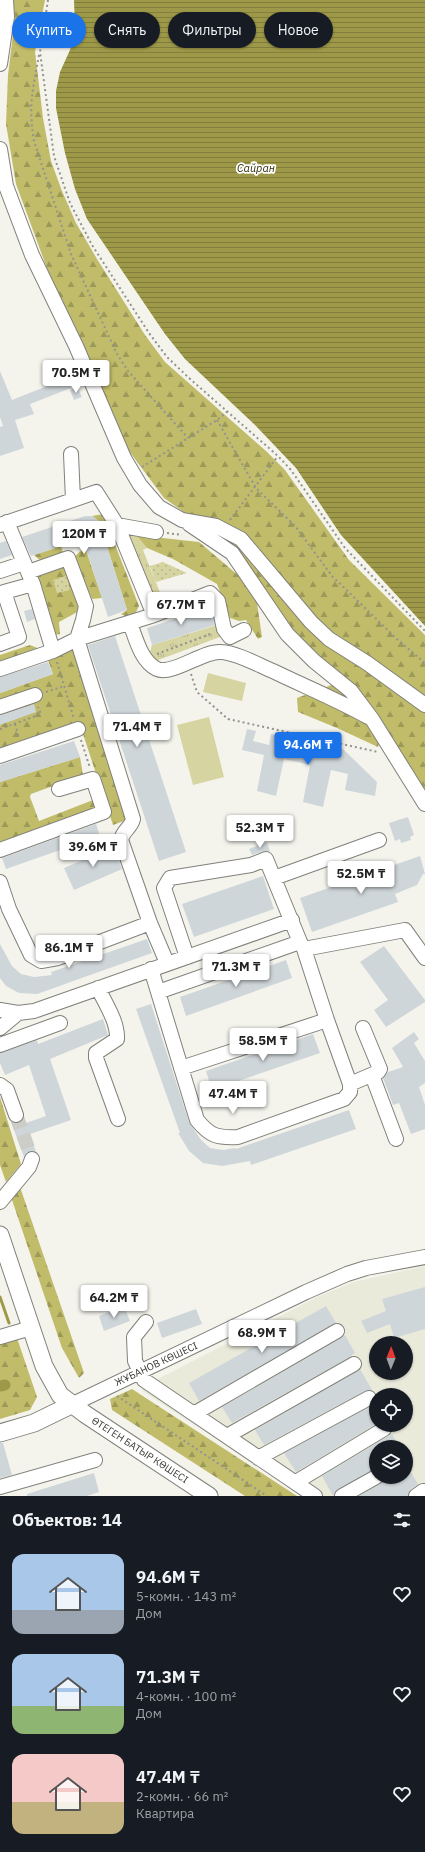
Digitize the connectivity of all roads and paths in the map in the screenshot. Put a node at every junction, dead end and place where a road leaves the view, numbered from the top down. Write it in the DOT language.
graph roads {
  1 [pos="6,0"];
  2 [pos="48,0"];
  3 [pos="40,52"];
  4 [pos="0,64"];
  5 [pos="0,150"];
  6 [pos="228,411"];
  7 [pos="217,420"];
  8 [pos="188,438"];
  9 [pos="71,454"];
  10 [pos="278,456"];
  11 [pos="132,472"];
  12 [pos="256,488"];
  13 [pos="73,500"];
  14 [pos="182,520"];
  15 [pos="3,523"];
  16 [pos="117,525"];
  17 [pos="223,528"];
  18 [pos="156,532"];
  19 [pos="0,571"];
  20 [pos="28,573"];
  21 [pos="154,615"];
  22 [pos="130,623"];
  23 [pos="224,629"];
  24 [pos="244,630"];
  25 [pos="425,631"];
  26 [pos="76,639"];
  27 [pos="0,644"];
  28 [pos="53,651"];
  29 [pos="144,658"];
  30 [pos="425,663"];
  31 [pos="187,664"];
  32 [pos="0,669"];
  33 [pos="64,686"];
  34 [pos="35,695"];
  35 [pos="425,705"];
  36 [pos="0,707"];
  37 [pos="372,719"];
  38 [pos="0,729"];
  39 [pos="78,729"];
  40 [pos="394,755"];
  41 [pos="0,756"];
  42 [pos="93,779"];
  43 [pos="59,789"];
  44 [pos="425,804"];
  45 [pos="379,840"];
  46 [pos="0,850"];
  47 [pos="274,878"];
  48 [pos="0,882"];
  49 [pos="292,920"];
  50 [pos="150,923"];
  51 [pos="302,946"];
  52 [pos="187,957"];
  53 [pos="425,958"];
  54 [pos="167,964"];
  55 [pos="151,969"];
  56 [pos="98,988"];
  57 [pos="158,992"];
  58 [pos="0,1010"];
  59 [pos="18,1013"];
  60 [pos="327,1020"];
  61 [pos="60,1023"];
  62 [pos="0,1028"];
  63 [pos="363,1028"];
  64 [pos="0,1044"];
  65 [pos="181,1068"];
  66 [pos="372,1075"];
  67 [pos="350,1084"];
  68 [pos="0,1085"];
  69 [pos="16,1115"];
  70 [pos="118,1119"];
  71 [pos="396,1139"];
  72 [pos="32,1160"];
  73 [pos="0,1202"];
  74 [pos="0,1235"];
  75 [pos="425,1257"];
  76 [pos="146,1322"];
  77 [pos="31,1328"];
  78 [pos="337,1330"];
  79 [pos="0,1337"];
  80 [pos="354,1364"];
  81 [pos="140,1372"];
  82 [pos="114,1394"];
  83 [pos="368,1398"];
  84 [pos="71,1405"];
  85 [pos="191,1412"];
  86 [pos="379,1432"];
  87 [pos="0,1433"];
  88 [pos="227,1436"];
  89 [pos="258,1458"];
  90 [pos="95,1460"];
  91 [pos="369,1481"];
  92 [pos="296,1482"];
  93 [pos="0,1487"];
  94 [pos="208,1496"];
  95 [pos="267,1496"];
  96 [pos="315,1496"];
  97 [pos="342,1496"];
  1 -- 4 [label="street"];
  2 -- 3 [label="path"];
  3 -- 6 [label="path"];
  3 -- 8 [label="path"];
  5 -- 11 [label="street"];
  6 -- 7 [label="path"];
  6 -- 10 [label="path"];
  7 -- 8 [label="path"];
  7 -- 12 [label="path"];
  8 -- 11 [label="path"];
  9 -- 13 [label="street"];
  10 -- 12 [label="path"];
  10 -- 25 [label="path"];
  11 -- 14 [label="street"];
  12 -- 17 [label="path"];
  12 -- 30 [label="path"];
  13 -- 15 [label="street"];
  13 -- 16 [label="street"];
  14 -- 17 [label="street"];
  14 -- 37 [label="street"];
  15 -- 20 [label="street"];
  16 -- 18 [label="street"];
  16 -- 21 [label="street"];
  17 -- 35 [label="street"];
  19 -- 20 [label="street"];
  20 -- 26 [label="street"];
  20 -- 27 [label="street"];
  20 -- 28 [label="street"];
  21 -- 22 [label="street"];
  21 -- 23 [label="street"];
  22 -- 26 [label="street"];
  22 -- 29 [label="street"];
  23 -- 24 [label="street"];
  23 -- 29 [label="path"];
  26 -- 28 [label="street"];
  26 -- 50 [label="street"];
  28 -- 32 [label="street"];
  28 -- 33 [label="path"];
  29 -- 31 [label="street"];
  31 -- 37 [label="street"];
  31 -- 40 [label="path"];
  33 -- 34 [label="path"];
  33 -- 39 [label="path"];
  34 -- 36 [label="street"];
  34 -- 38 [label="path"];
  37 -- 40 [label="street"];
  39 -- 41 [label="street"];
  39 -- 42 [label="path"];
  40 -- 44 [label="street"];
  42 -- 43 [label="street"];
  42 -- 46 [label="street"];
  45 -- 47 [label="street"];
  47 -- 49 [label="street"];
  47 -- 52 [label="street"];
  48 -- 50 [label="street"];
  49 -- 51 [label="street"];
  49 -- 52 [label="street"];
  50 -- 54 [label="street"];
  51 -- 53 [label="street"];
  51 -- 57 [label="street"];
  51 -- 60 [label="street"];
  52 -- 54 [label="street"];
  54 -- 55 [label="street"];
  55 -- 56 [label="street"];
  55 -- 57 [label="street"];
  56 -- 59 [label="street"];
  56 -- 70 [label="street"];
  57 -- 65 [label="street"];
  58 -- 59 [label="street"];
  59 -- 62 [label="street"];
  60 -- 65 [label="street"];
  60 -- 67 [label="street"];
  61 -- 64 [label="street"];
  63 -- 66 [label="street"];
  65 -- 67 [label="street"];
  66 -- 67 [label="street"];
  66 -- 71 [label="street"];
  68 -- 69 [label="street"];
  72 -- 73 [label="street"];
  74 -- 77 [label="main road, ӨТЕГЕН БАТЫР КӨШЕСІ"];
  75 -- 81 [label="street, ЖҰБАНОВ КӨШЕСІ"];
  76 -- 81 [label="street"];
  77 -- 79 [label="street"];
  77 -- 84 [label="main road, ӨТЕГЕН БАТЫР КӨШЕСІ"];
  78 -- 85 [label="street"];
  80 -- 88 [label="street"];
  81 -- 84 [label="street, ЖҰБАНОВ КӨШЕСІ"];
  81 -- 85 [label="street"];
  82 -- 95 [label="path"];
  83 -- 89 [label="street"];
  84 -- 87 [label="main road, ЖҰБАНОВ КӨШЕСІ"];
  84 -- 94 [label="main road, ӨТЕГЕН БАТЫР КӨШЕСІ"];
  85 -- 88 [label="street"];
  86 -- 92 [label="street"];
  88 -- 89 [label="street"];
  89 -- 92 [label="street"];
  90 -- 93 [label="street"];
  91 -- 97 [label="street"];
  92 -- 96 [label="street"];
}
